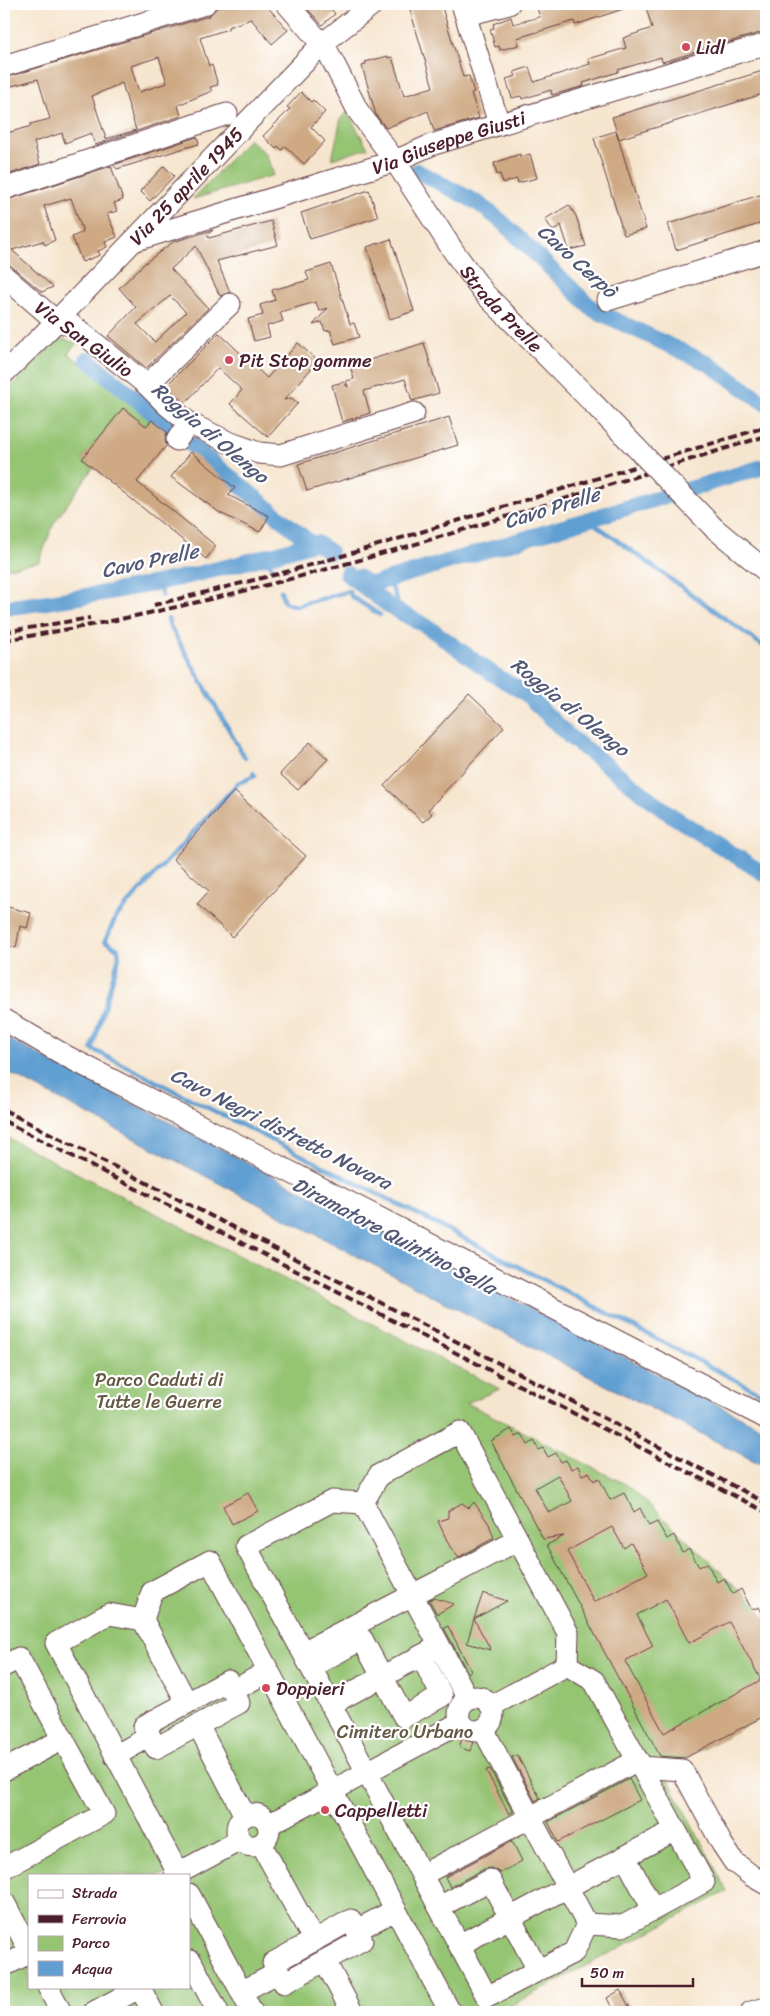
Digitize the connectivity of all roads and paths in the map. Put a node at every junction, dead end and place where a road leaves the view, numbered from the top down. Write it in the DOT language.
graph roads {
  1 [pos="205,4"];
  2 [pos="287,4"];
  3 [pos="373,4"];
  4 [pos="508,4"];
  5 [pos="464,10"];
  6 [pos="322,44"];
  7 [pos="766,44"];
  8 [pos="4,66"];
  9 [pos="227,114"];
  10 [pos="499,124"];
  11 [pos="395,161"];
  12 [pos="4,189"];
  13 [pos="133,240"];
  14 [pos="766,251"];
  15 [pos="4,276"];
  16 [pos="608,300"];
  17 [pos="230,304"];
  18 [pos="50,328"];
  19 [pos="4,373"];
  20 [pos="147,385"];
  21 [pos="414,413"];
  22 [pos="766,571"];
  23 [pos="4,1020"];
  24 [pos="766,1418"];
  25 [pos="363,1504"];
  26 [pos="518,1540"];
  27 [pos="412,1595"];
  28 [pos="143,1620"];
  29 [pos="440,1646"];
  30 [pos="421,1656"];
  31 [pos="307,1660"];
  32 [pos="567,1665"];
  33 [pos="4,1666"];
  34 [pos="268,1671"];
  35 [pos="382,1677"];
  36 [pos="233,1691"];
  37 [pos="464,1692"];
  38 [pos="442,1695"];
  39 [pos="187,1702"];
  40 [pos="331,1704"];
  41 [pos="491,1706"];
  42 [pos="461,1722"];
  43 [pos="198,1725"];
  44 [pos="483,1729"];
  45 [pos="150,1736"];
  46 [pos="63,1739"];
  47 [pos="115,1756"];
  48 [pos="639,1764"];
  49 [pos="4,1770"];
  50 [pos="367,1772"];
  51 [pos="331,1791"];
  52 [pos="245,1816"];
  53 [pos="530,1817"];
  54 [pos="676,1830"];
  55 [pos="265,1834"];
  56 [pos="240,1840"];
  57 [pos="625,1857"];
  58 [pos="4,1868"];
  59 [pos="177,1874"];
  60 [pos="422,1874"];
  61 [pos="766,1884"];
  62 [pos="567,1888"];
  63 [pos="190,1896"];
  64 [pos="4,1902"];
  65 [pos="439,1907"];
  66 [pos="653,1909"];
  67 [pos="395,1910"];
  68 [pos="510,1918"];
  69 [pos="587,1924"];
  70 [pos="357,1930"];
  71 [pos="314,1941"];
  72 [pos="459,1945"];
  73 [pos="28,1949"];
  74 [pos="28,1952"];
  75 [pos="324,1961"];
  76 [pos="190,1962"];
  77 [pos="4,1966"];
  78 [pos="538,1970"];
  79 [pos="279,1972"];
  80 [pos="49,1988"];
  81 [pos="138,1988"];
  82 [pos="141,1988"];
  83 [pos="241,1992"];
  84 [pos="766,2008"];
  85 [pos="61,2012"];
  86 [pos="94,2012"];
  87 [pos="153,2012"];
  88 [pos="218,2012"];
  89 [pos="252,2012"];
  90 [pos="352,2012"];
  91 [pos="450,2012"];
  92 [pos="751,2012"];
  1 -- 8 [label="street"];
  2 -- 6 [label="street, Strada Prelle"];
  3 -- 6 [label="street, Via 25 aprile 1945"];
  4 -- 5 [label="street"];
  5 -- 10 [label="street"];
  6 -- 11 [label="street, Strada Prelle"];
  6 -- 13 [label="street, Via 25 aprile 1945"];
  7 -- 10 [label="street, Via Giuseppe Giusti"];
  9 -- 12 [label="street"];
  10 -- 11 [label="street, Via Giuseppe Giusti"];
  11 -- 13 [label="street, Via Giuseppe Giusti"];
  11 -- 22 [label="street, Strada Prelle, bridge"];
  13 -- 18 [label="street, Via 25 aprile 1945"];
  14 -- 16 [label="street"];
  15 -- 18 [label="street, Via San Giulio"];
  17 -- 20 [label="street"];
  18 -- 19 [label="street, Via 25 aprile 1945"];
  18 -- 20 [label="street, Via San Giulio"];
  20 -- 21 [label="street, Via San Giulio"];
  23 -- 24 [label="street"];
  25 -- 26 [label="street"];
  25 -- 27 [label="street"];
  25 -- 31 [label="street"];
  26 -- 27 [label="street"];
  26 -- 32 [label="street"];
  27 -- 29 [label="street"];
  27 -- 31 [label="street"];
  28 -- 34 [label="street"];
  28 -- 39 [label="street"];
  28 -- 47 [label="street"];
  29 -- 30 [label="street"];
  29 -- 37 [label="street"];
  30 -- 35 [label="street"];
  30 -- 38 [label="street"];
  31 -- 35 [label="street"];
  31 -- 40 [label="street"];
  32 -- 41 [label="street"];
  32 -- 48 [label="street"];
  33 -- 46 [label="street"];
  34 -- 36 [label="street"];
  34 -- 51 [label="street"];
  35 -- 38 [label="street"];
  35 -- 40 [label="street"];
  36 -- 39 [label="street"];
  36 -- 43 [label="street"];
  37 -- 38 [label="street"];
  37 -- 41 [label="street"];
  37 -- 42 [label="street"];
  39 -- 45 [label="street"];
  40 -- 50 [label="street"];
  41 -- 44 [label="street"];
  42 -- 44 [label="street"];
  42 -- 50 [label="street"];
  43 -- 45 [label="street"];
  43 -- 52 [label="street"];
  44 -- 53 [label="street"];
  45 -- 47 [label="street"];
  46 -- 49 [label="street"];
  46 -- 58 [label="street"];
  47 -- 59 [label="street"];
  48 -- 53 [label="street"];
  48 -- 54 [label="street"];
  48 -- 61 [label="street"];
  50 -- 51 [label="street"];
  50 -- 60 [label="street"];
  51 -- 55 [label="street"];
  51 -- 67 [label="street"];
  52 -- 55 [label="street"];
  52 -- 56 [label="street"];
  53 -- 60 [label="street"];
  53 -- 62 [label="street"];
  54 -- 57 [label="street"];
  54 -- 66 [label="street"];
  55 -- 56 [label="street"];
  55 -- 71 [label="street"];
  56 -- 59 [label="street"];
  57 -- 62 [label="street"];
  57 -- 66 [label="street"];
  60 -- 65 [label="street"];
  62 -- 68 [label="street"];
  62 -- 69 [label="street"];
  63 -- 83 [label="street"];
  64 -- 73 [label="street"];
  65 -- 68 [label="street"];
  65 -- 72 [label="street"];
  66 -- 69 [label="street"];
  67 -- 70 [label="street"];
  67 -- 91 [label="street"];
  68 -- 72 [label="street"];
  68 -- 78 [label="street"];
  69 -- 78 [label="street"];
  70 -- 71 [label="street"];
  70 -- 75 [label="street"];
  71 -- 79 [label="street"];
  72 -- 78 [label="street"];
  74 -- 77 [label="street"];
  75 -- 79 [label="street"];
  75 -- 90 [label="street"];
  76 -- 88 [label="street"];
  79 -- 83 [label="street"];
  80 -- 85 [label="street"];
  81 -- 86 [label="street"];
  82 -- 87 [label="street"];
  83 -- 89 [label="street"];
  84 -- 92 [label="street"];
}
